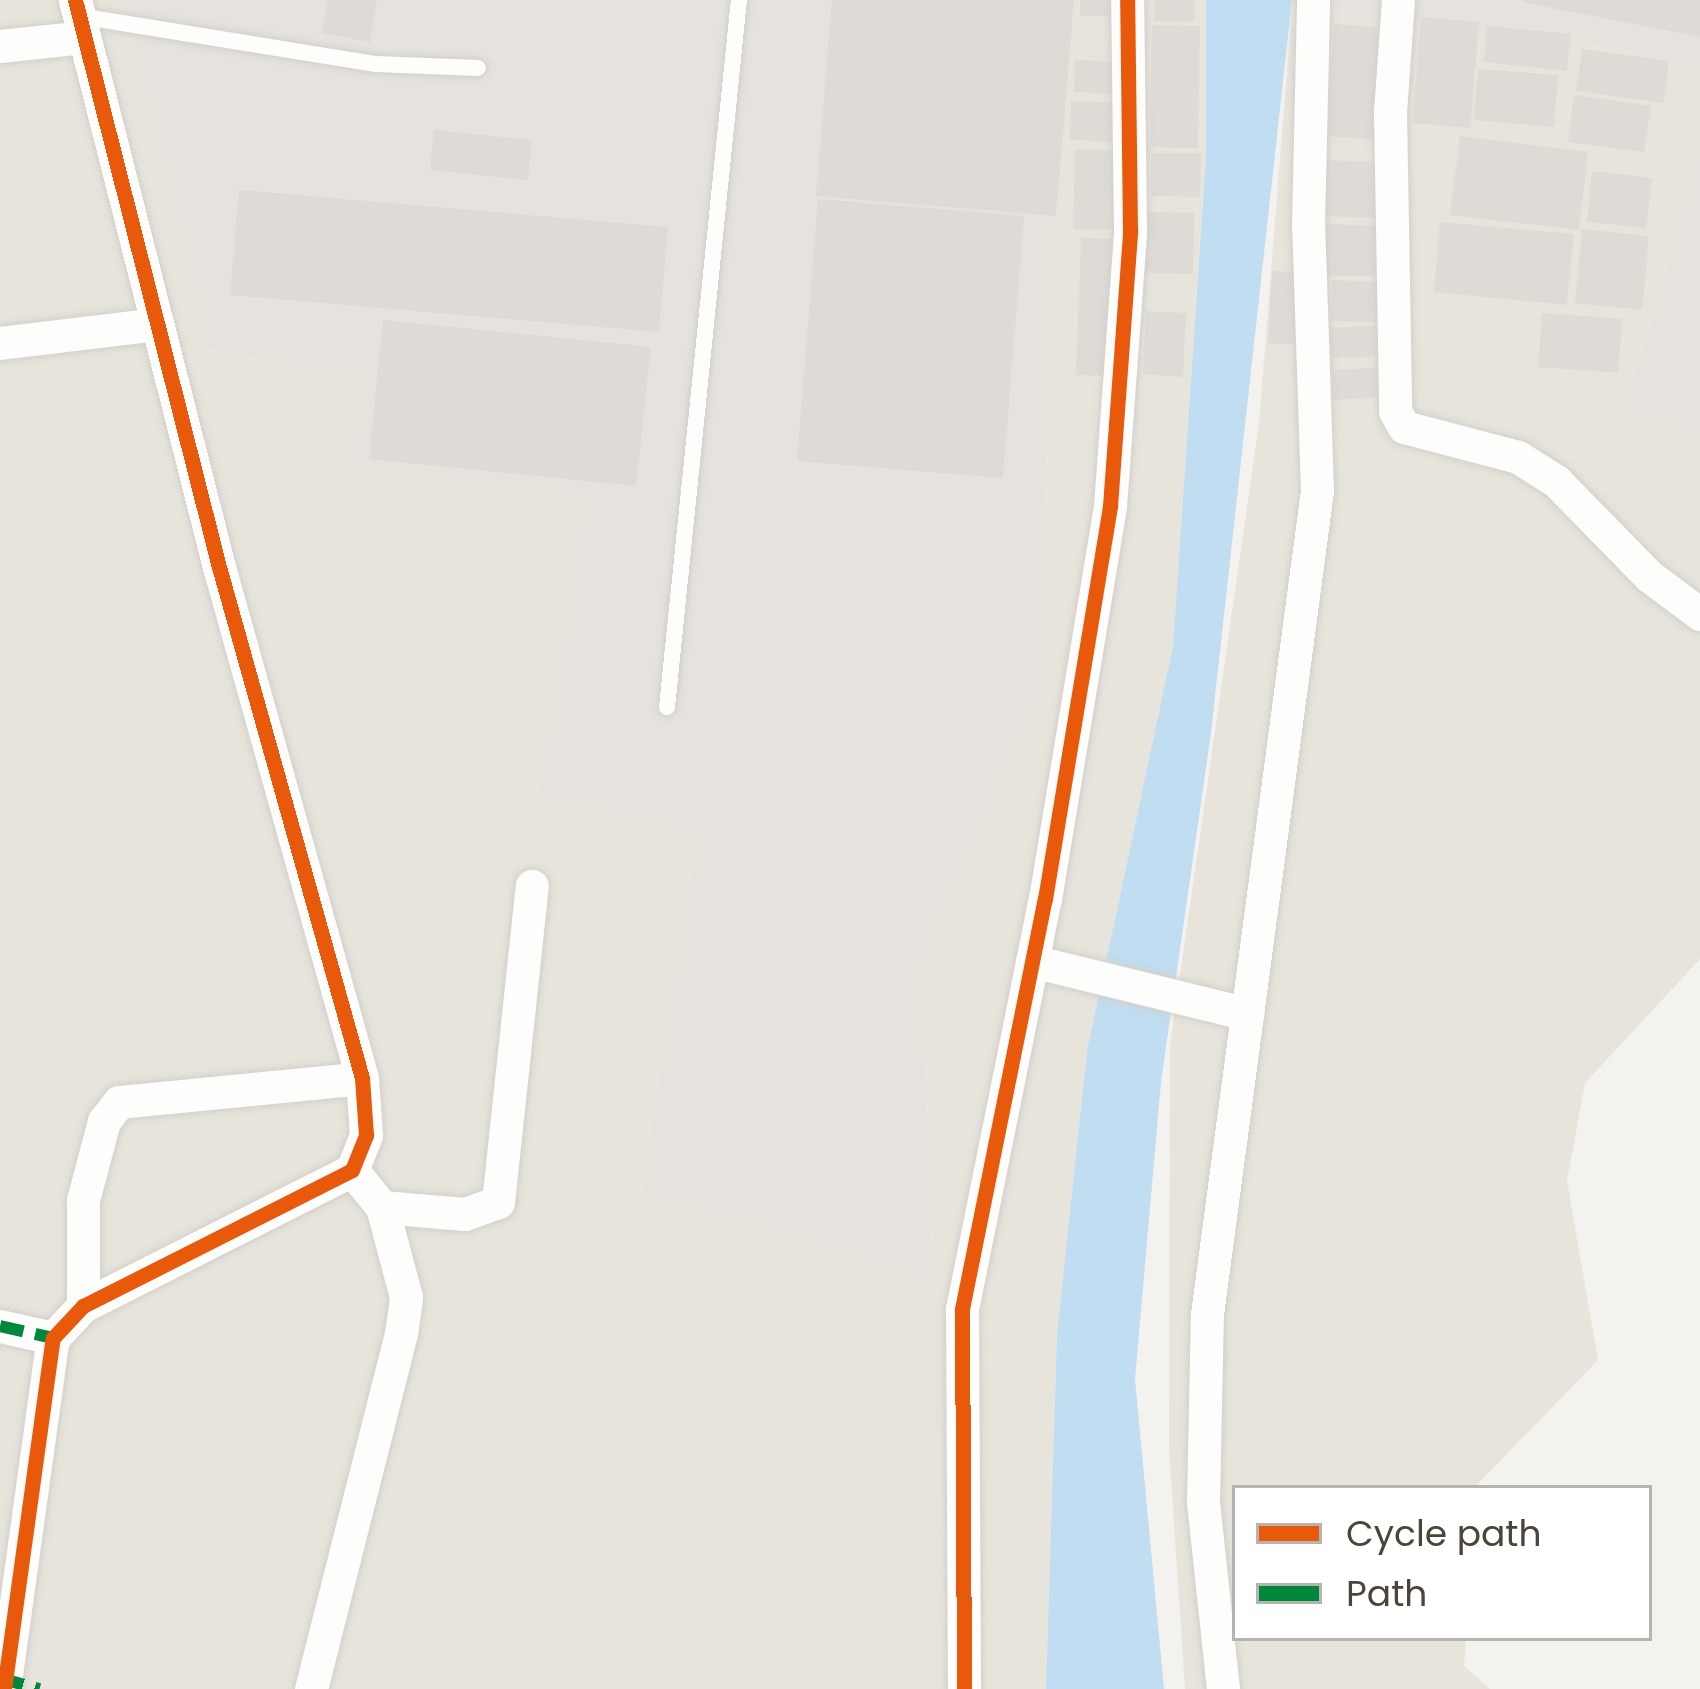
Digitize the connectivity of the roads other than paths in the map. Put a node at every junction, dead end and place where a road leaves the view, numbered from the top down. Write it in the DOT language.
graph roads {
  1 [pos="739,0"];
  2 [pos="1127,0"];
  3 [pos="1313,0"];
  4 [pos="1398,0"];
  5 [pos="79,18"];
  6 [pos="0,46"];
  7 [pos="478,68"];
  8 [pos="157,324"];
  9 [pos="0,343"];
  10 [pos="1700,614"];
  11 [pos="667,707"];
  12 [pos="532,886"];
  13 [pos="1032,962"];
  14 [pos="1249,1014"];
  15 [pos="362,1078"];
  16 [pos="352,1169"];
  17 [pos="382,1207"];
  18 [pos="82,1306"];
  19 [pos="0,1325"];
  20 [pos="53,1338"];
  21 [pos="3,1682"];
  22 [pos="39,1689"];
  23 [pos="311,1689"];
  24 [pos="964,1689"];
  25 [pos="1222,1689"];
  1 -- 11 [label="lane"];
  2 -- 13 [label="street"];
  3 -- 14 [label="street"];
  4 -- 10 [label="street"];
  5 -- 6 [label="street"];
  5 -- 7 [label="lane"];
  5 -- 8 [label="street"];
  8 -- 9 [label="street"];
  8 -- 15 [label="street"];
  12 -- 17 [label="street"];
  13 -- 14 [label="street"];
  13 -- 24 [label="street"];
  14 -- 25 [label="street"];
  15 -- 16 [label="street"];
  15 -- 18 [label="street"];
  16 -- 17 [label="street"];
  16 -- 18 [label="street"];
  17 -- 23 [label="street"];
  18 -- 20 [label="street"];
  19 -- 20 [label="street"];
  20 -- 21 [label="street"];
  21 -- 22 [label="street"];
}
